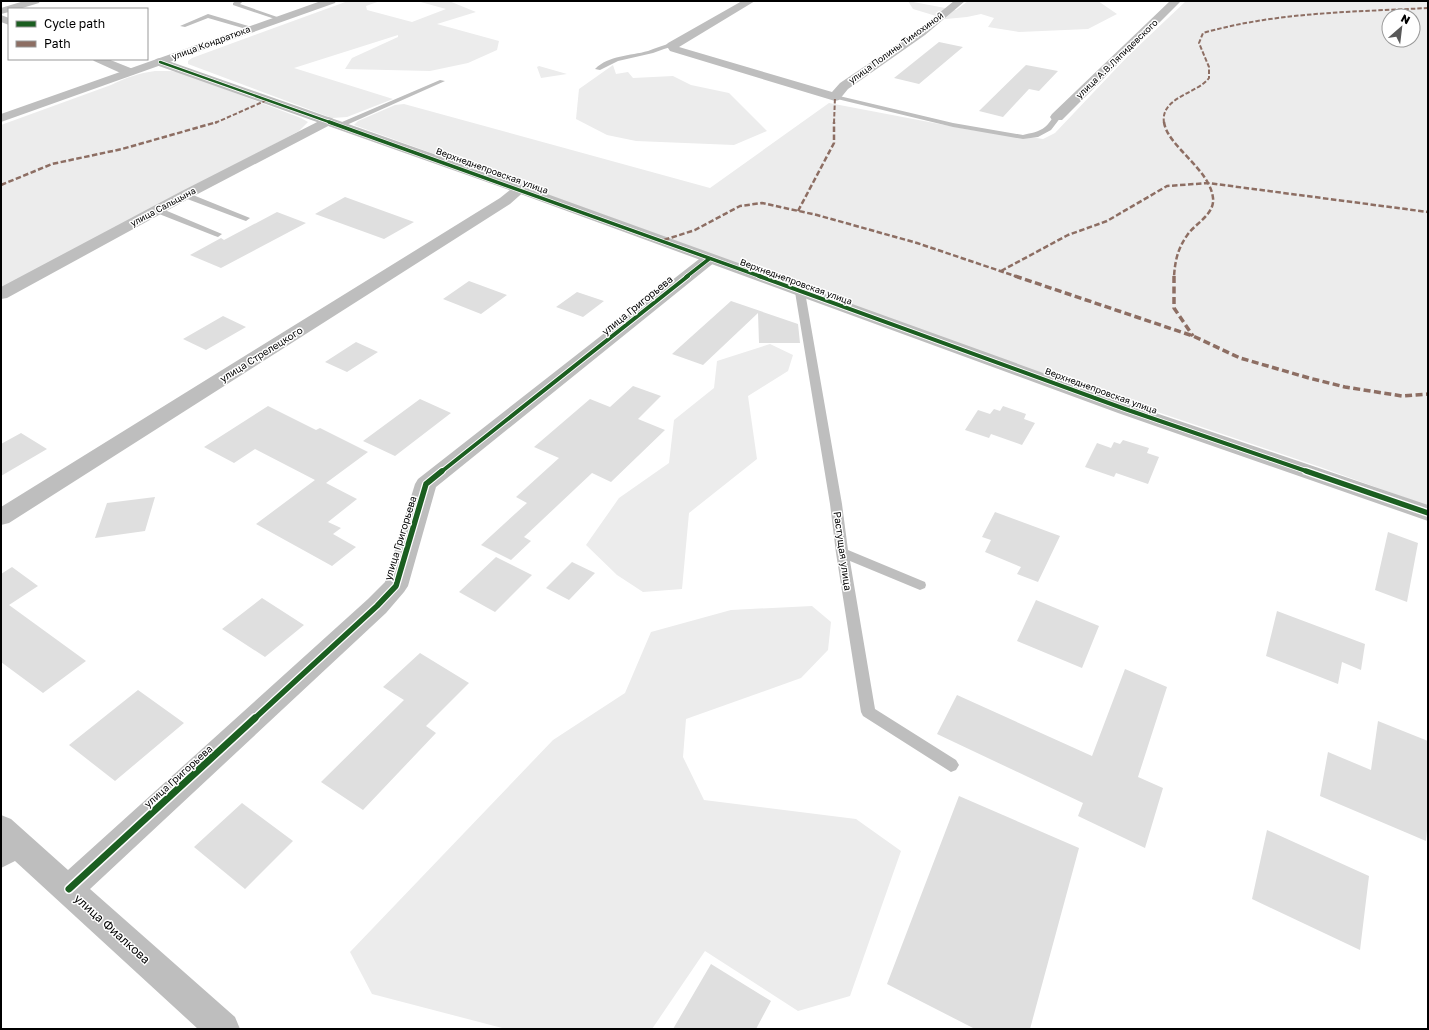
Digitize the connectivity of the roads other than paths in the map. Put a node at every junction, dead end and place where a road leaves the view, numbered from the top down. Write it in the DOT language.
graph roads {
  1 [pos="35,1"];
  2 [pos="240,1"];
  3 [pos="331,1"];
  4 [pos="750,1"];
  5 [pos="960,1"];
  6 [pos="1176,1"];
  7 [pos="11,8"];
  8 [pos="280,19"];
  9 [pos="183,26"];
  10 [pos="253,29"];
  11 [pos="672,45"];
  12 [pos="100,60"];
  13 [pos="160,62"];
  14 [pos="598,69"];
  15 [pos="129,72"];
  16 [pos="442,81"];
  17 [pos="835,97"];
  18 [pos="1057,117"];
  19 [pos="1,118"];
  20 [pos="333,123"];
  21 [pos="520,189"];
  22 [pos="184,195"];
  23 [pos="157,210"];
  24 [pos="246,218"];
  25 [pos="218,234"];
  26 [pos="709,259"];
  27 [pos="800,292"];
  28 [pos="1,294"];
  29 [pos="1428,513"];
  30 [pos="1,517"];
  31 [pos="842,553"];
  32 [pos="920,585"];
  33 [pos="951,765"];
  34 [pos="6,841"];
  35 [pos="69,889"];
  36 [pos="223,1029"];
  1 -- 7 [label="street"];
  2 -- 8 [label="lane"];
  3 -- 8 [label="street, улица Кондратюка"];
  4 -- 11 [label="street"];
  5 -- 17 [label="street, улица Полины Тимохиной"];
  6 -- 18 [label="street, улица А.В.Ляпидевского"];
  8 -- 10 [label="street, улица Кондратюка"];
  9 -- 10 [label="lane"];
  10 -- 13 [label="street, улица Кондратюка"];
  11 -- 14 [label="lane"];
  11 -- 17 [label="street"];
  12 -- 15 [label="street"];
  13 -- 15 [label="street, улица Кондратюка"];
  13 -- 20 [label="street, Верхнеднепровская улица"];
  15 -- 19 [label="street, улица Кондратюка"];
  16 -- 20 [label="lane"];
  17 -- 18 [label="lane"];
  20 -- 21 [label="street, Верхнеднепровская улица"];
  20 -- 22 [label="street, улица Сальцына"];
  21 -- 26 [label="street, Верхнеднепровская улица"];
  21 -- 30 [label="street, улица Стрелецкого"];
  22 -- 23 [label="street, улица Сальцына"];
  22 -- 24 [label="lane"];
  23 -- 25 [label="lane"];
  23 -- 28 [label="street, улица Сальцына"];
  26 -- 27 [label="street, Верхнеднепровская улица"];
  26 -- 35 [label="street, улица Григорьева"];
  27 -- 29 [label="street, Верхнеднепровская улица"];
  27 -- 31 [label="lane, Растущая улица"];
  31 -- 32 [label="lane"];
  31 -- 33 [label="lane, Растущая улица"];
  34 -- 35 [label="street, улица Фиалкова"];
  35 -- 36 [label="street, улица Фиалкова"];
}
